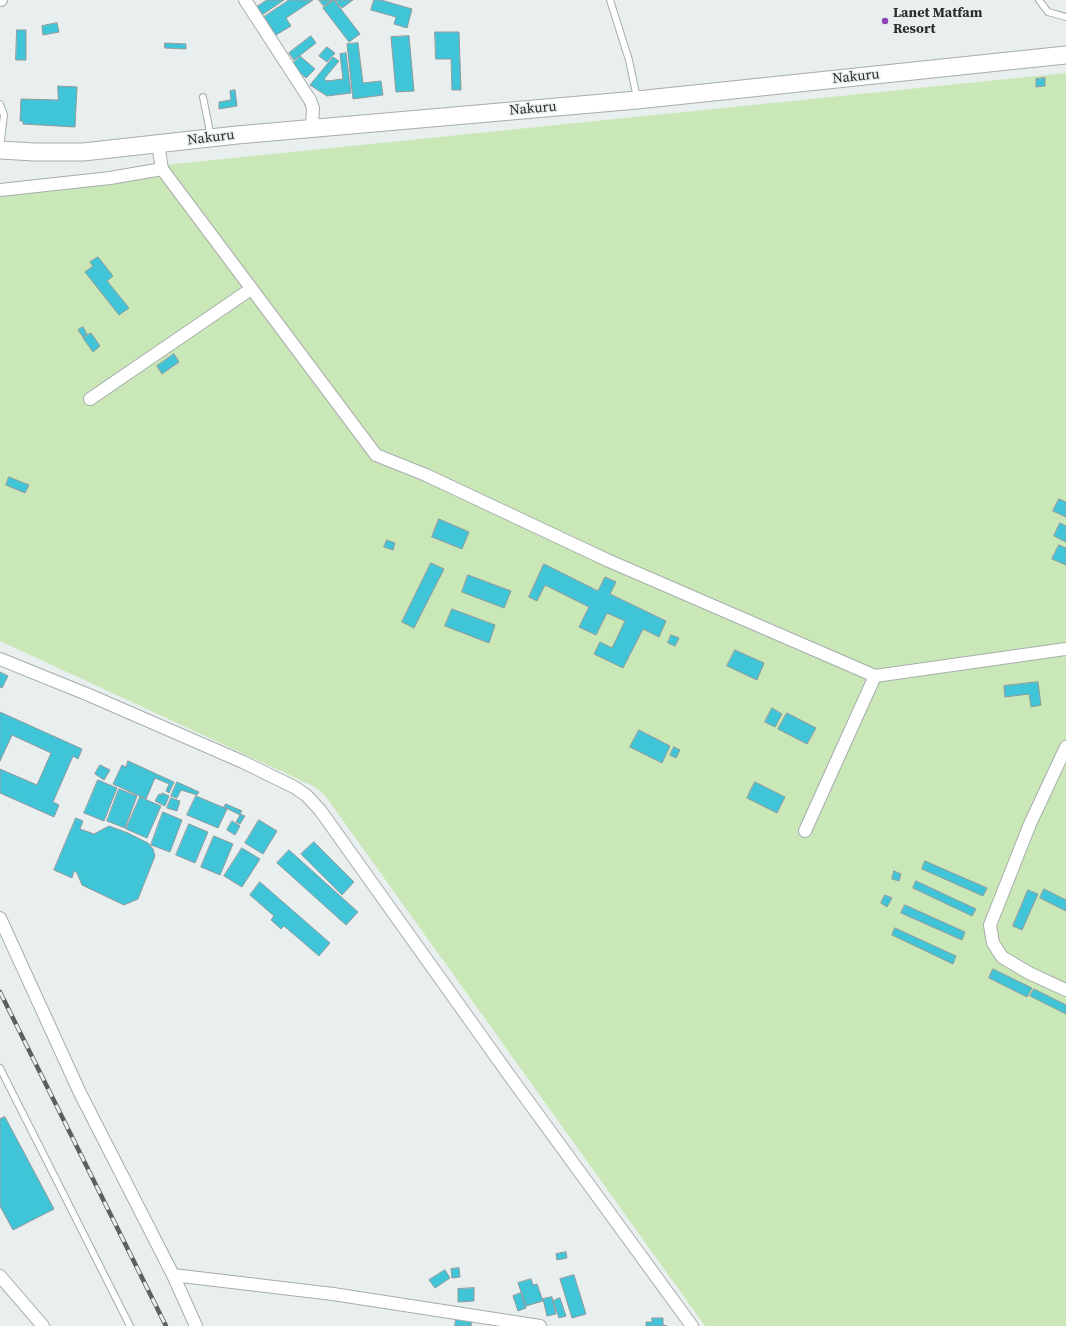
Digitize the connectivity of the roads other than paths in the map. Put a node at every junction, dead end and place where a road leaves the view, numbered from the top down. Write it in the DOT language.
graph roads {
  1 [pos="245,0"];
  2 [pos="610,0"];
  3 [pos="1039,0"];
  4 [pos="1066,17"];
  5 [pos="1066,55"];
  6 [pos="203,97"];
  7 [pos="637,100"];
  8 [pos="0,104"];
  9 [pos="312,128"];
  10 [pos="212,138"];
  11 [pos="158,144"];
  12 [pos="0,150"];
  13 [pos="162,169"];
  14 [pos="0,190"];
  15 [pos="252,289"];
  16 [pos="90,399"];
  17 [pos="1066,649"];
  18 [pos="0,659"];
  19 [pos="875,676"];
  20 [pos="1066,748"];
  21 [pos="805,831"];
  22 [pos="0,918"];
  23 [pos="1066,990"];
  24 [pos="0,1068"];
  25 [pos="173,1275"];
  26 [pos="0,1276"];
  27 [pos="43,1326"];
  28 [pos="130,1326"];
  29 [pos="196,1326"];
  30 [pos="540,1326"];
  31 [pos="692,1326"];
  1 -- 9 [label="street"];
  2 -- 7 [label="lane"];
  3 -- 4 [label="lane"];
  5 -- 7 [label="main road, Nakuru"];
  6 -- 10 [label="lane"];
  7 -- 9 [label="main road, Nakuru"];
  8 -- 12 [label="lane"];
  9 -- 10 [label="main road, Nakuru"];
  10 -- 11 [label="main road, Nakuru"];
  11 -- 12 [label="main road, Nakuru"];
  11 -- 13 [label="street"];
  13 -- 14 [label="street"];
  13 -- 15 [label="street"];
  15 -- 16 [label="street"];
  15 -- 19 [label="street"];
  17 -- 19 [label="street"];
  18 -- 31 [label="street"];
  19 -- 21 [label="street"];
  20 -- 23 [label="street"];
  22 -- 25 [label="street"];
  24 -- 28 [label="lane"];
  25 -- 29 [label="street"];
  25 -- 30 [label="street"];
  26 -- 27 [label="street"];
}
